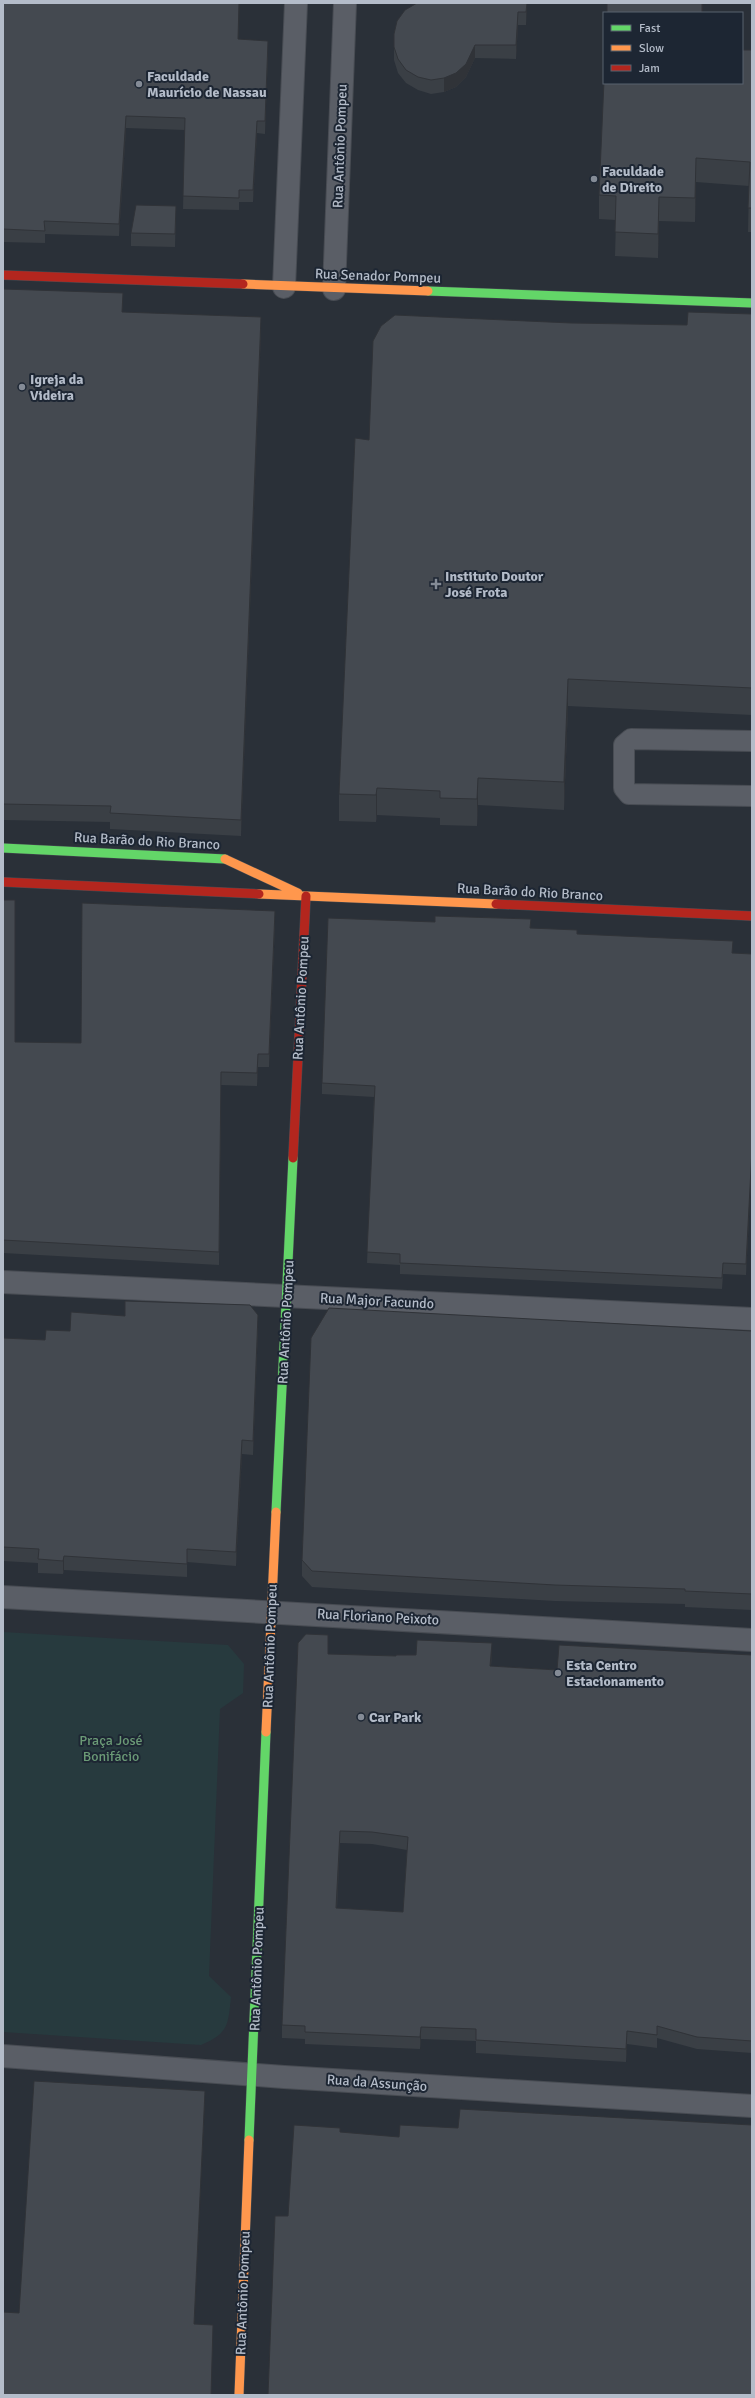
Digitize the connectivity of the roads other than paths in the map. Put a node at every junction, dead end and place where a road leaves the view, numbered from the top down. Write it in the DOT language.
graph roads {
  1 [pos="296,3"];
  2 [pos="345,3"];
  3 [pos="3,275"];
  4 [pos="284,287"];
  5 [pos="334,289"];
  6 [pos="752,303"];
  7 [pos="752,741"];
  8 [pos="752,796"];
  9 [pos="3,848"];
  10 [pos="3,882"];
  11 [pos="306,896"];
  12 [pos="752,916"];
  13 [pos="3,1282"];
  14 [pos="287,1297"];
  15 [pos="752,1319"];
  16 [pos="3,1597"];
  17 [pos="271,1611"];
  18 [pos="752,1640"];
  19 [pos="3,2056"];
  20 [pos="252,2074"];
  21 [pos="752,2106"];
  22 [pos="239,2395"];
  1 -- 4 [label="street"];
  2 -- 5 [label="street, Rua Antônio Pompeu"];
  3 -- 4 [label="street, Rua Senador Pompeu"];
  4 -- 5 [label="street, Rua Senador Pompeu"];
  5 -- 6 [label="street, Rua Senador Pompeu"];
  7 -- 8 [label="lane"];
  9 -- 11 [label="street, Rua Barão do Rio Branco"];
  10 -- 11 [label="street, Rua Barão do Rio Branco"];
  11 -- 12 [label="street, Rua Barão do Rio Branco"];
  11 -- 14 [label="street, Rua Antônio Pompeu"];
  13 -- 14 [label="street, Rua Major Facundo"];
  14 -- 15 [label="street, Rua Major Facundo"];
  14 -- 17 [label="street, Rua Antônio Pompeu"];
  16 -- 17 [label="street, Rua Floriano Peixoto"];
  17 -- 18 [label="street, Rua Floriano Peixoto"];
  17 -- 20 [label="street, Rua Antônio Pompeu"];
  19 -- 20 [label="street, Rua da Assunção"];
  20 -- 21 [label="street, Rua da Assunção"];
  20 -- 22 [label="street, Rua Antônio Pompeu"];
}
